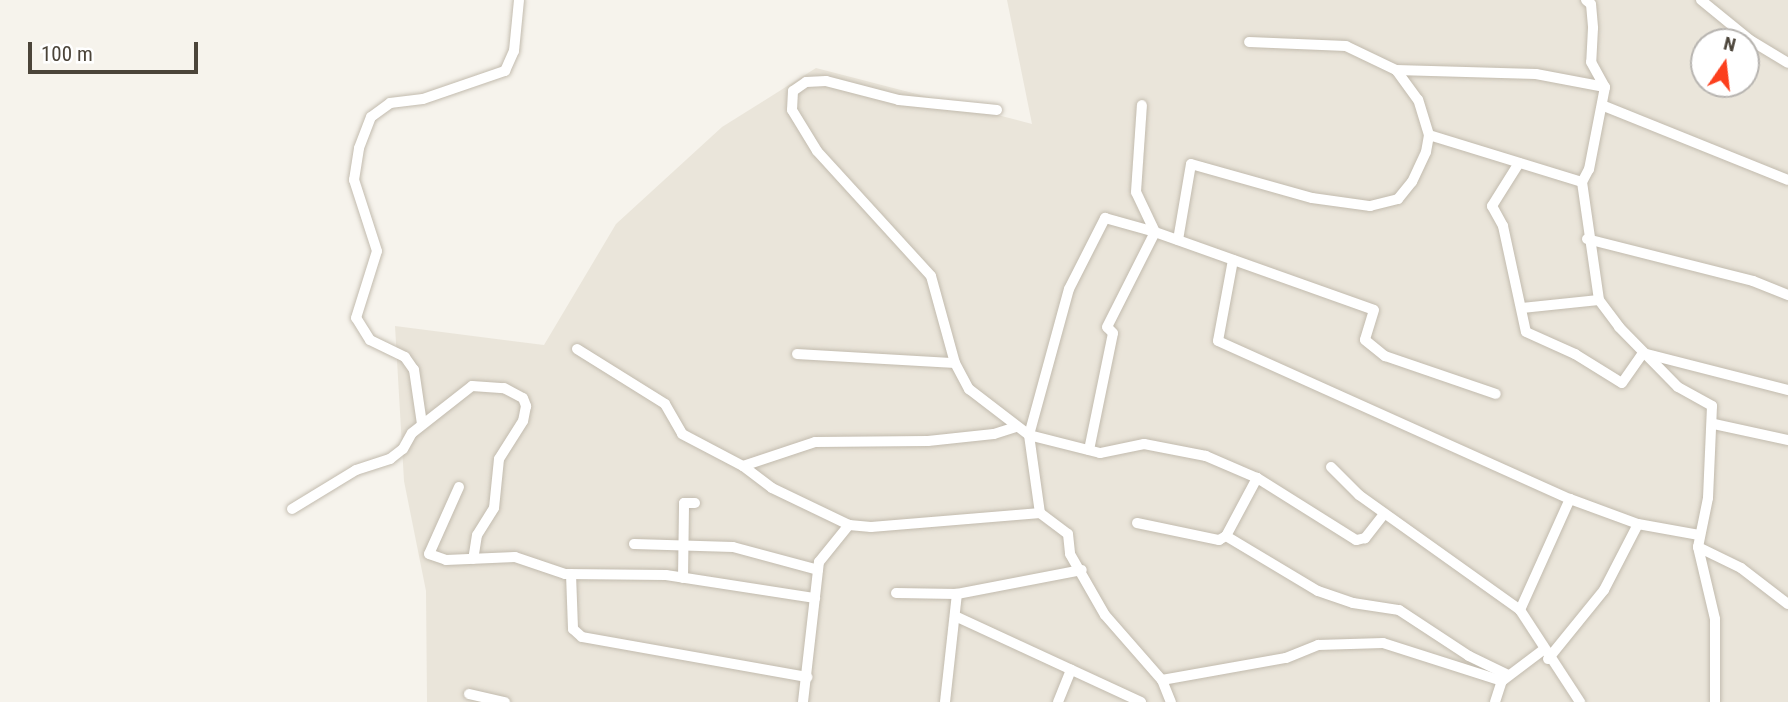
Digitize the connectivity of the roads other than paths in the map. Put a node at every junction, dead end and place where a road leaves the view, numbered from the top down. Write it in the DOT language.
graph roads {
  1 [pos="519,0"];
  2 [pos="1586,0"];
  3 [pos="1701,0"];
  4 [pos="1249,42"];
  5 [pos="1788,63"];
  6 [pos="1396,70"];
  7 [pos="1605,87"];
  8 [pos="1142,104"];
  9 [pos="1604,106"];
  10 [pos="997,110"];
  11 [pos="1429,135"];
  12 [pos="1520,163"];
  13 [pos="1788,180"];
  14 [pos="1582,182"];
  15 [pos="1155,232"];
  16 [pos="1587,239"];
  17 [pos="1178,240"];
  18 [pos="1233,260"];
  19 [pos="1788,295"];
  20 [pos="1600,300"];
  21 [pos="1522,308"];
  22 [pos="577,349"];
  23 [pos="1643,353"];
  24 [pos="797,354"];
  25 [pos="955,363"];
  26 [pos="1788,390"];
  27 [pos="1496,394"];
  28 [pos="422,424"];
  29 [pos="1714,424"];
  30 [pos="1016,427"];
  31 [pos="1028,435"];
  32 [pos="1788,440"];
  33 [pos="1089,450"];
  34 [pos="743,466"];
  35 [pos="1331,467"];
  36 [pos="1257,478"];
  37 [pos="459,487"];
  38 [pos="1570,499"];
  39 [pos="695,503"];
  40 [pos="292,509"];
  41 [pos="1040,513"];
  42 [pos="1384,514"];
  43 [pos="1137,523"];
  44 [pos="1639,524"];
  45 [pos="849,525"];
  46 [pos="1699,536"];
  47 [pos="1226,537"];
  48 [pos="683,542"];
  49 [pos="635,544"];
  50 [pos="1698,547"];
  51 [pos="472,559"];
  52 [pos="818,570"];
  53 [pos="1082,570"];
  54 [pos="571,575"];
  55 [pos="683,578"];
  56 [pos="896,593"];
  57 [pos="957,594"];
  58 [pos="815,598"];
  59 [pos="1788,604"];
  60 [pos="1520,610"];
  61 [pos="955,615"];
  62 [pos="1545,654"];
  63 [pos="1071,668"];
  64 [pos="807,677"];
  65 [pos="1505,678"];
  66 [pos="1162,680"];
  67 [pos="469,694"];
  68 [pos="505,702"];
  69 [pos="803,702"];
  70 [pos="945,702"];
  71 [pos="1058,702"];
  72 [pos="1141,702"];
  73 [pos="1171,702"];
  74 [pos="1495,702"];
  75 [pos="1580,702"];
  76 [pos="1715,702"];
  1 -- 28 [label="street"];
  2 -- 7 [label="street"];
  3 -- 5 [label="street"];
  4 -- 6 [label="street"];
  6 -- 7 [label="street"];
  6 -- 11 [label="street"];
  7 -- 9 [label="street"];
  8 -- 15 [label="street"];
  9 -- 13 [label="street"];
  9 -- 14 [label="street"];
  10 -- 25 [label="street"];
  11 -- 12 [label="street"];
  11 -- 17 [label="street"];
  12 -- 14 [label="street"];
  12 -- 21 [label="street"];
  14 -- 16 [label="street"];
  15 -- 17 [label="street"];
  15 -- 31 [label="street"];
  15 -- 33 [label="street"];
  16 -- 19 [label="street"];
  16 -- 20 [label="street"];
  17 -- 18 [label="street"];
  18 -- 27 [label="street"];
  18 -- 38 [label="street"];
  20 -- 21 [label="street"];
  20 -- 23 [label="street"];
  21 -- 23 [label="street"];
  22 -- 34 [label="street"];
  23 -- 26 [label="street"];
  23 -- 29 [label="street"];
  24 -- 25 [label="street"];
  25 -- 30 [label="street"];
  28 -- 40 [label="street"];
  28 -- 51 [label="street"];
  29 -- 32 [label="street"];
  29 -- 46 [label="street"];
  30 -- 31 [label="street"];
  30 -- 34 [label="street"];
  31 -- 33 [label="street"];
  31 -- 41 [label="street"];
  33 -- 36 [label="street"];
  34 -- 45 [label="street"];
  35 -- 42 [label="street"];
  36 -- 42 [label="street"];
  36 -- 47 [label="street"];
  37 -- 51 [label="street"];
  38 -- 44 [label="street"];
  38 -- 60 [label="street"];
  39 -- 48 [label="street"];
  41 -- 45 [label="street"];
  41 -- 53 [label="street"];
  42 -- 60 [label="street"];
  43 -- 47 [label="street"];
  44 -- 46 [label="street"];
  44 -- 62 [label="street"];
  45 -- 52 [label="street"];
  46 -- 50 [label="street"];
  47 -- 65 [label="street"];
  48 -- 49 [label="street"];
  48 -- 52 [label="street"];
  48 -- 55 [label="street"];
  50 -- 59 [label="street"];
  50 -- 76 [label="street"];
  51 -- 54 [label="street"];
  52 -- 58 [label="street"];
  53 -- 57 [label="street"];
  53 -- 66 [label="street"];
  54 -- 55 [label="street"];
  54 -- 64 [label="street"];
  55 -- 58 [label="street"];
  56 -- 57 [label="street"];
  57 -- 61 [label="street"];
  58 -- 64 [label="street"];
  60 -- 62 [label="street"];
  61 -- 63 [label="street"];
  61 -- 70 [label="street"];
  62 -- 65 [label="street"];
  62 -- 75 [label="street"];
  63 -- 71 [label="street"];
  63 -- 72 [label="street"];
  64 -- 69 [label="street"];
  65 -- 66 [label="street"];
  65 -- 74 [label="street"];
  66 -- 73 [label="street"];
  67 -- 68 [label="street"];
}
